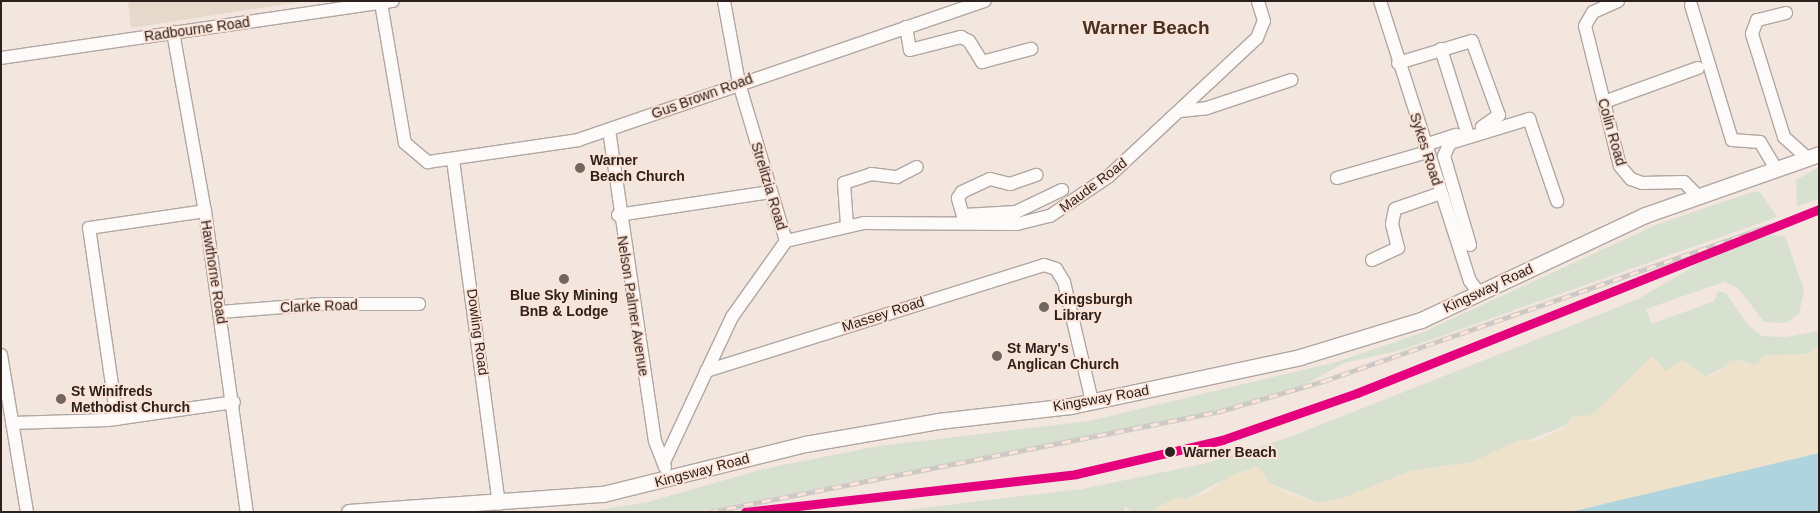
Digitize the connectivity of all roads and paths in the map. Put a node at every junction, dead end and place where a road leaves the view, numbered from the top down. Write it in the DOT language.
graph roads {
  1 [pos="724,1"];
  2 [pos="985,1"];
  3 [pos="1258,1"];
  4 [pos="1380,1"];
  5 [pos="1618,1"];
  6 [pos="387,2"];
  7 [pos="1691,5"];
  8 [pos="1786,13"];
  9 [pos="906,27"];
  10 [pos="173,32"];
  11 [pos="1031,49"];
  12 [pos="1441,49"];
  13 [pos="1,58"];
  14 [pos="1398,63"];
  15 [pos="1698,68"];
  16 [pos="1291,80"];
  17 [pos="739,83"];
  18 [pos="1604,102"];
  19 [pos="1180,111"];
  20 [pos="609,130"];
  21 [pos="1467,132"];
  22 [pos="1426,148"];
  23 [pos="1813,156"];
  24 [pos="453,160"];
  25 [pos="917,167"];
  26 [pos="1777,170"];
  27 [pos="1036,175"];
  28 [pos="1451,177"];
  29 [pos="1337,178"];
  30 [pos="1439,188"];
  31 [pos="1062,190"];
  32 [pos="770,192"];
  33 [pos="1698,196"];
  34 [pos="1557,202"];
  35 [pos="205,211"];
  36 [pos="618,216"];
  37 [pos="964,219"];
  38 [pos="847,225"];
  39 [pos="786,241"];
  40 [pos="1470,245"];
  41 [pos="1372,260"];
  42 [pos="1479,293"];
  43 [pos="419,304"];
  44 [pos="220,312"];
  45 [pos="1,355"];
  46 [pos="2,371"];
  47 [pos="706,371"];
  48 [pos="1092,401"];
  49 [pos="234,402"];
  50 [pos="117,419"];
  51 [pos="12,423"];
  52 [pos="664,462"];
  53 [pos="669,479"];
  54 [pos="499,504"];
  55 [pos="27,512"];
  56 [pos="247,512"];
  57 [pos="349,512"];
  1 -- 17 [label="street, Strelitzia Road"];
  2 -- 9 [label="street, Gus Brown Road"];
  3 -- 19 [label="street, Maude Road"];
  4 -- 14 [label="street, Sykes Road"];
  5 -- 18 [label="street, Colin Road"];
  6 -- 10 [label="street, Radbourne Road"];
  6 -- 24 [label="street, Gus Brown Road"];
  7 -- 26 [label="street"];
  8 -- 23 [label="street"];
  9 -- 11 [label="street"];
  9 -- 17 [label="street, Gus Brown Road"];
  10 -- 13 [label="street, Radbourne Road"];
  10 -- 35 [label="street, Hawthorne Road"];
  12 -- 14 [label="street"];
  12 -- 21 [label="street"];
  12 -- 21 [label="street"];
  14 -- 22 [label="street, Sykes Road"];
  15 -- 18 [label="street"];
  16 -- 19 [label="street"];
  17 -- 20 [label="street, Gus Brown Road"];
  17 -- 32 [label="street, Strelitzia Road"];
  18 -- 33 [label="street, Colin Road"];
  19 -- 37 [label="street, Maude Road"];
  20 -- 24 [label="street, Gus Brown Road"];
  20 -- 36 [label="street, Nelson Palmer Avenue"];
  21 -- 22 [label="street"];
  22 -- 29 [label="street"];
  22 -- 30 [label="street, Sykes Road"];
  23 -- 26 [label="main road, Kingsway Road"];
  24 -- 54 [label="street, Dowling Road"];
  25 -- 38 [label="street"];
  26 -- 33 [label="main road, Kingsway Road"];
  27 -- 37 [label="street"];
  28 -- 30 [label="street"];
  28 -- 34 [label="street"];
  28 -- 40 [label="street"];
  30 -- 41 [label="street"];
  30 -- 42 [label="street, Sykes Road"];
  31 -- 37 [label="street"];
  32 -- 36 [label="street"];
  32 -- 39 [label="street, Strelitzia Road"];
  33 -- 42 [label="main road, Kingsway Road"];
  35 -- 44 [label="street, Hawthorne Road"];
  35 -- 50 [label="street"];
  36 -- 52 [label="street, Nelson Palmer Avenue"];
  37 -- 38 [label="street, Maude Road"];
  38 -- 39 [label="street, Maude Road"];
  39 -- 47 [label="street, Strelitzia Road"];
  42 -- 48 [label="main road, Kingsway Road"];
  43 -- 44 [label="street, Clarke Road"];
  44 -- 49 [label="street, Hawthorne Road"];
  45 -- 46 [label="street"];
  46 -- 51 [label="street"];
  47 -- 48 [label="street, Massey Road"];
  47 -- 52 [label="street, Strelitzia Road"];
  48 -- 53 [label="main road, Kingsway Road"];
  49 -- 50 [label="street"];
  49 -- 56 [label="street, Hawthorne Road"];
  50 -- 51 [label="street"];
  51 -- 55 [label="street"];
  52 -- 53 [label="street, Nelson Palmer Avenue"];
  53 -- 54 [label="main road, Kingsway Road"];
  54 -- 57 [label="main road, Kingsway Road"];
}
